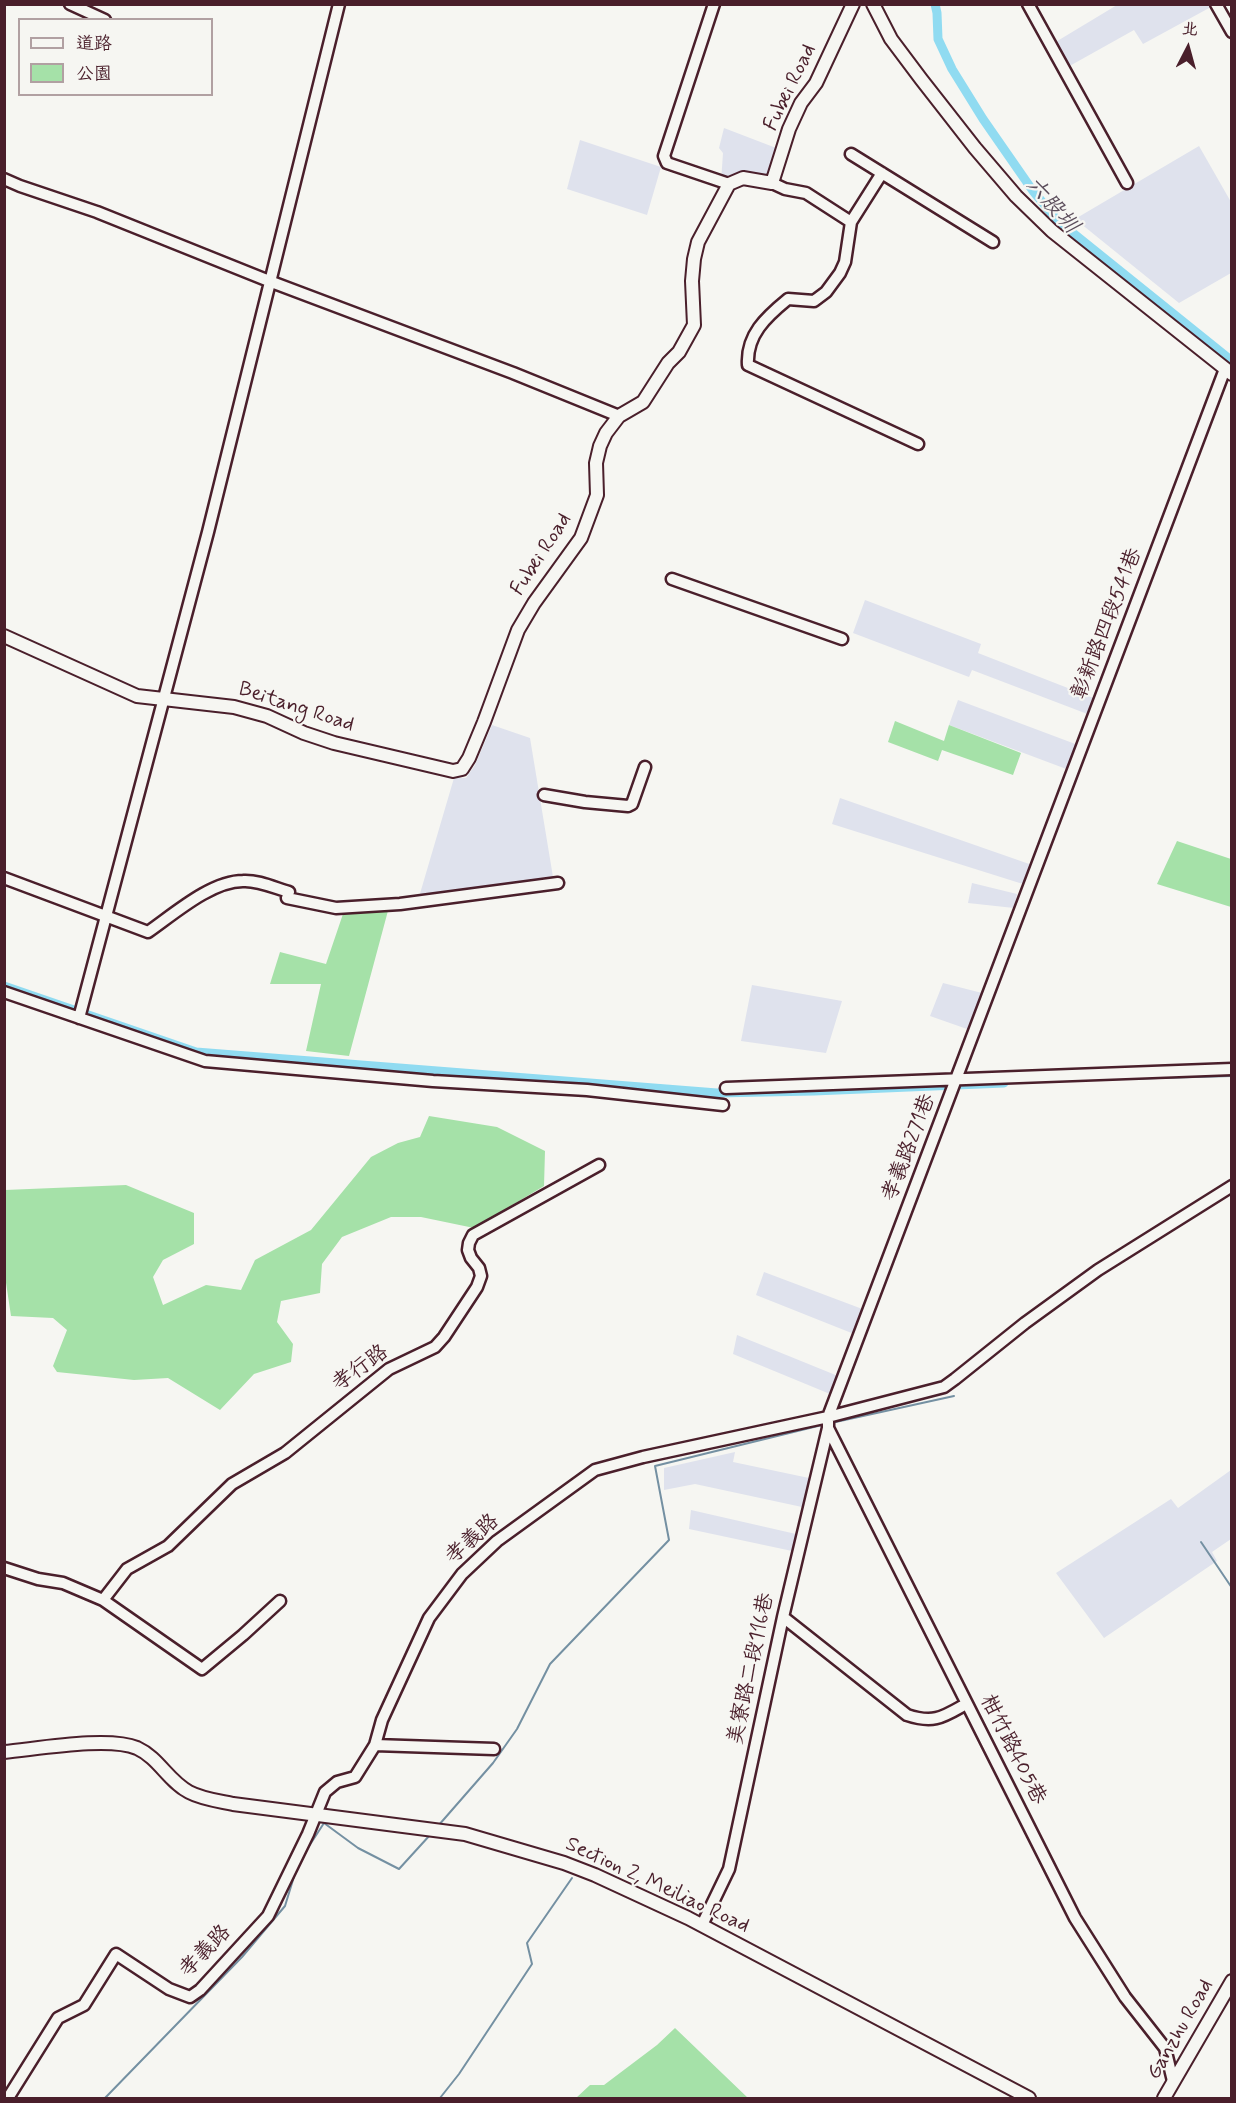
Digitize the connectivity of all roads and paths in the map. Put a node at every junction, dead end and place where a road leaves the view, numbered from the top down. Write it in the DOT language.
graph roads {
  1 [pos="70,4"];
  2 [pos="339,4"];
  3 [pos="714,4"];
  4 [pos="853,4"];
  5 [pos="873,4"];
  6 [pos="1028,4"];
  7 [pos="1216,4"];
  8 [pos="101,18"];
  9 [pos="1232,32"];
  10 [pos="851,154"];
  11 [pos="882,173"];
  12 [pos="4,179"];
  13 [pos="772,183"];
  14 [pos="1126,183"];
  15 [pos="729,184"];
  16 [pos="851,222"];
  17 [pos="993,242"];
  18 [pos="269,281"];
  19 [pos="1228,371"];
  20 [pos="619,416"];
  21 [pos="918,444"];
  22 [pos="672,579"];
  23 [pos="4,636"];
  24 [pos="843,639"];
  25 [pos="162,698"];
  26 [pos="484,722"];
  27 [pos="645,767"];
  28 [pos="544,795"];
  29 [pos="4,878"];
  30 [pos="558,883"];
  31 [pos="1027,893"];
  32 [pos="106,916"];
  33 [pos="4,992"];
  34 [pos="79,1018"];
  35 [pos="1232,1069"];
  36 [pos="957,1078"];
  37 [pos="726,1088"];
  38 [pos="723,1105"];
  39 [pos="599,1165"];
  40 [pos="1232,1186"];
  41 [pos="828,1422"];
  42 [pos="4,1568"];
  43 [pos="103,1600"];
  44 [pos="280,1600"];
  45 [pos="783,1617"];
  46 [pos="966,1704"];
  47 [pos="375,1745"];
  48 [pos="494,1749"];
  49 [pos="4,1752"];
  50 [pos="315,1815"];
  51 [pos="702,1926"];
  52 [pos="1232,1981"];
  53 [pos="1173,2081"];
  54 [pos="8,2098"];
  55 [pos="1029,2098"];
  56 [pos="1164,2098"];
  1 -- 8 [label="street"];
  2 -- 18 [label="street"];
  3 -- 15 [label="street"];
  4 -- 13 [label="street, Fubei Road"];
  5 -- 19 [label="street"];
  6 -- 14 [label="street"];
  7 -- 9 [label="street"];
  10 -- 11 [label="street"];
  11 -- 16 [label="street"];
  11 -- 17 [label="street"];
  12 -- 18 [label="street"];
  13 -- 15 [label="street"];
  13 -- 16 [label="street"];
  15 -- 20 [label="street, Fubei Road"];
  16 -- 21 [label="street"];
  18 -- 20 [label="street"];
  18 -- 25 [label="street"];
  19 -- 31 [label="street, 彰新路四段541巷"];
  20 -- 26 [label="street, Fubei Road"];
  22 -- 24 [label="street"];
  23 -- 25 [label="street, Beitang Road"];
  25 -- 26 [label="street, Beitang Road"];
  25 -- 32 [label="street"];
  27 -- 28 [label="street"];
  29 -- 32 [label="street"];
  30 -- 32 [label="street"];
  31 -- 36 [label="street, 孝義路271巷"];
  32 -- 34 [label="street"];
  33 -- 34 [label="street"];
  34 -- 38 [label="street"];
  35 -- 36 [label="street"];
  36 -- 37 [label="street"];
  36 -- 41 [label="street, 孝義路271巷"];
  39 -- 43 [label="street, 孝行路"];
  40 -- 41 [label="street, 孝義路"];
  41 -- 45 [label="street, 美寮路二段116巷"];
  41 -- 46 [label="street, 柑竹路405巷"];
  41 -- 47 [label="street, 孝義路"];
  42 -- 43 [label="street"];
  43 -- 44 [label="street"];
  45 -- 46 [label="street"];
  45 -- 51 [label="street, 美寮路二段116巷"];
  46 -- 53 [label="street, 柑竹路405巷"];
  47 -- 48 [label="street"];
  47 -- 50 [label="street, 孝義路"];
  49 -- 50 [label="street, Section 2, Meiliao Road"];
  50 -- 51 [label="street, Section 2, Meiliao Road"];
  50 -- 54 [label="street, 孝義路"];
  51 -- 55 [label="street, Section 2, Meiliao Road"];
  52 -- 53 [label="street, Ganzhu Road"];
  53 -- 56 [label="street, Ganzhu Road"];
}
